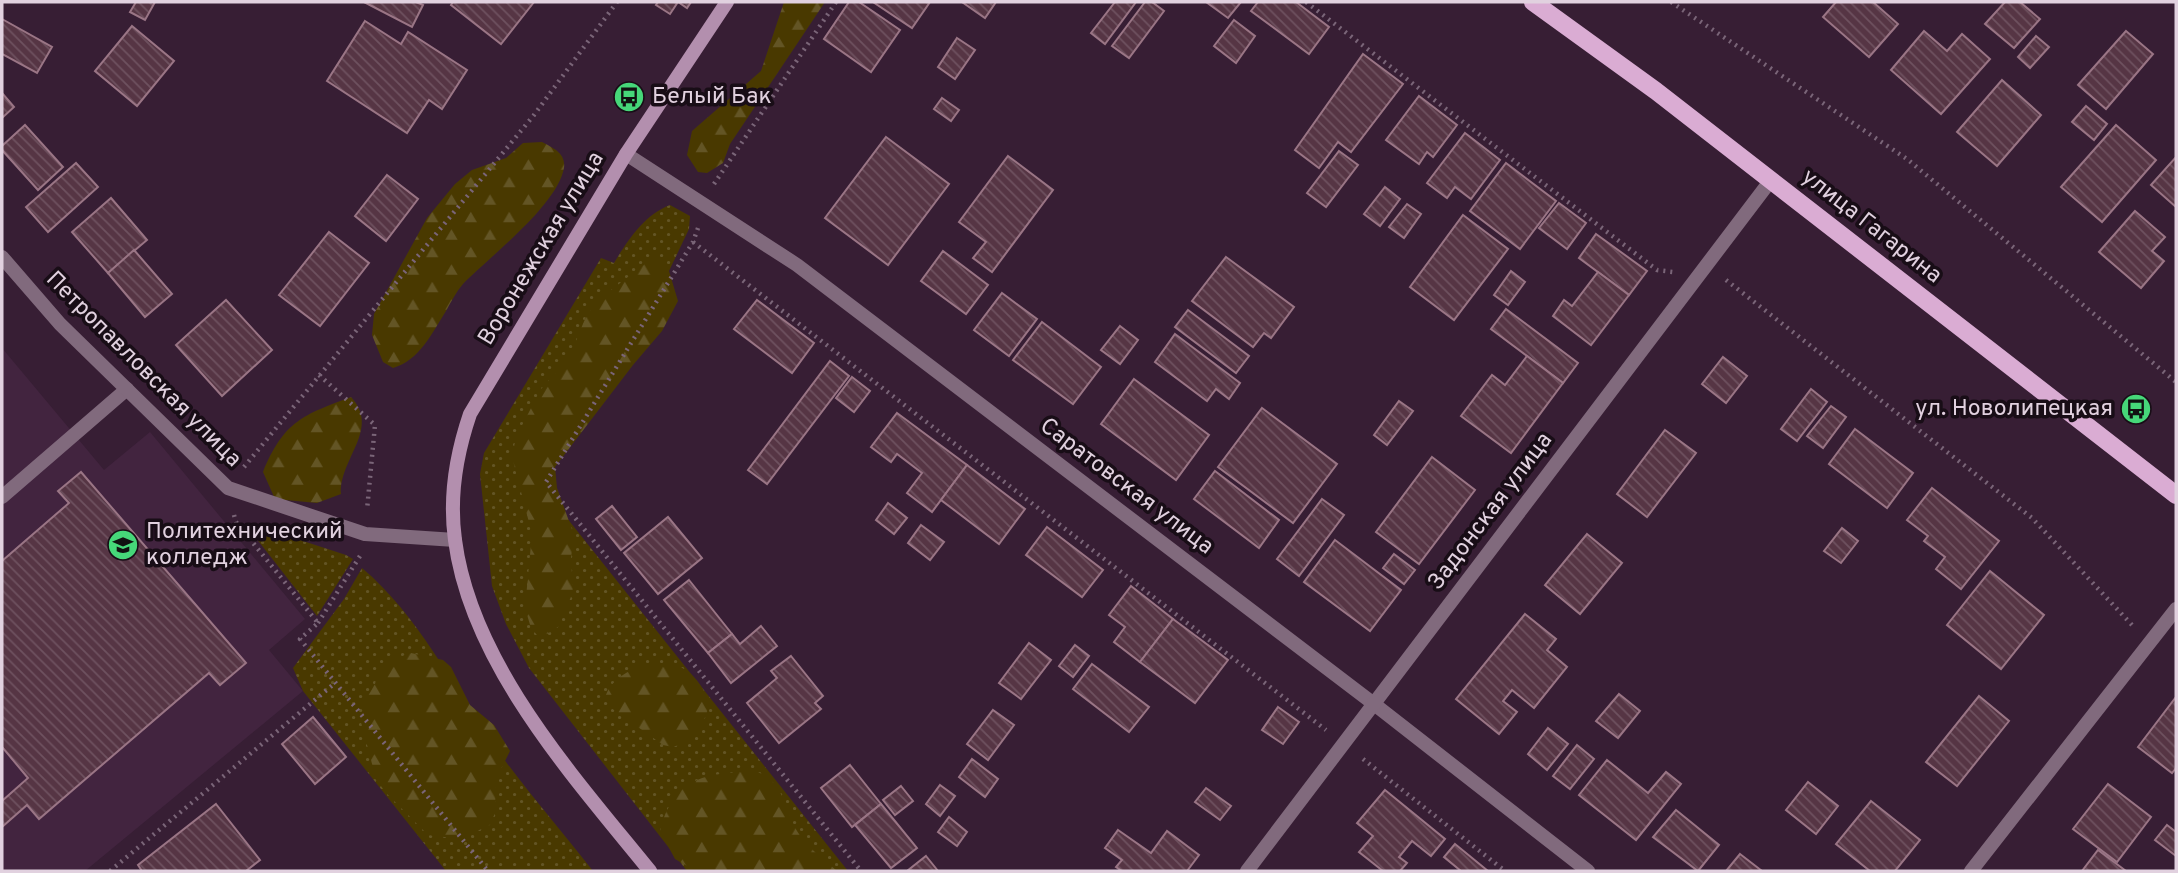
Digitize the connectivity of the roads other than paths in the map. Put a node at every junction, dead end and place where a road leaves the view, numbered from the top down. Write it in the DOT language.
graph roads {
  1 [pos="727,2"];
  2 [pos="1533,2"];
  3 [pos="626,154"];
  4 [pos="1772,180"];
  5 [pos="2,257"];
  6 [pos="127,390"];
  7 [pos="2176,495"];
  8 [pos="2,496"];
  9 [pos="455,540"];
  10 [pos="2176,609"];
  11 [pos="1374,704"];
  12 [pos="650,871"];
  13 [pos="1247,871"];
  14 [pos="1588,871"];
  15 [pos="1970,871"];
  1 -- 3 [label="main road, Воронежская улица"];
  2 -- 4 [label="main road, улица Гагарина"];
  3 -- 9 [label="main road, Воронежская улица"];
  3 -- 11 [label="street, Саратовская улица"];
  4 -- 7 [label="main road, улица Гагарина"];
  4 -- 11 [label="street, Задонская улица"];
  5 -- 6 [label="street, Петропавловская улица"];
  6 -- 8 [label="street"];
  6 -- 9 [label="street, Петропавловская улица"];
  9 -- 12 [label="main road"];
  10 -- 15 [label="street"];
  11 -- 13 [label="street, Задонская улица"];
  11 -- 14 [label="street, Саратовская улица"];
}
